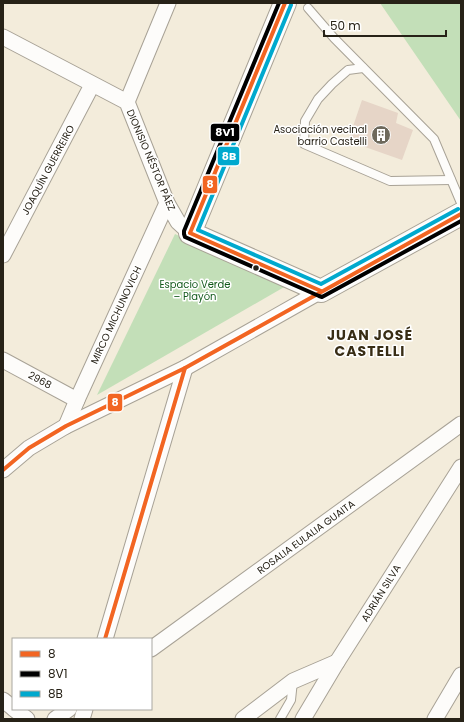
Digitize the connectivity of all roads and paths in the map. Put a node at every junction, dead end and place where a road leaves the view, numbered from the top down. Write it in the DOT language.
graph roads {
  1 [pos="168,3"];
  2 [pos="285,3"];
  3 [pos="308,8"];
  4 [pos="3,37"];
  5 [pos="363,68"];
  6 [pos="92,85"];
  7 [pos="127,102"];
  8 [pos="451,180"];
  9 [pos="167,203"];
  10 [pos="461,203"];
  11 [pos="461,214"];
  12 [pos="190,233"];
  13 [pos="3,254"];
  14 [pos="321,291"];
  15 [pos="3,360"];
  16 [pos="185,368"];
  17 [pos="77,400"];
  18 [pos="461,424"];
  19 [pos="66,426"];
  20 [pos="461,467"];
  21 [pos="3,470"];
  22 [pos="456,485"];
  23 [pos="105,638"];
  24 [pos="152,648"];
  25 [pos="337,662"];
  26 [pos="461,675"];
  27 [pos="293,681"];
  28 [pos="3,700"];
  29 [pos="12,707"];
  30 [pos="15,710"];
  31 [pos="68,710"];
  32 [pos="27,719"];
  33 [pos="55,719"];
  34 [pos="243,719"];
  35 [pos="280,719"];
  36 [pos="303,719"];
  37 [pos="435,719"];
  1 -- 7 [label="street"];
  2 -- 12 [label="street"];
  3 -- 5 [label="lane"];
  4 -- 6 [label="street, DIONISIO NÉSTOR PÁEZ"];
  5 -- 8 [label="lane"];
  5 -- 8 [label="lane"];
  6 -- 7 [label="street, DIONISIO NÉSTOR PÁEZ"];
  6 -- 13 [label="street, JOAQUÍN GUERREIRO"];
  7 -- 9 [label="street, DIONISIO NÉSTOR PÁEZ"];
  8 -- 10 [label="lane"];
  9 -- 12 [label="street, DIONISIO NÉSTOR PÁEZ"];
  9 -- 17 [label="street, MIRCO MICHUNOVICH"];
  11 -- 14 [label="street"];
  12 -- 14 [label="street, DIONISIO NÉSTOR PÁEZ"];
  14 -- 16 [label="street"];
  15 -- 17 [label="street, 2968"];
  16 -- 19 [label="street"];
  16 -- 23 [label="street"];
  17 -- 19 [label="street, MIRCO MICHUNOVICH"];
  18 -- 24 [label="street, ROSALIA EULALIA GUAITA"];
  19 -- 21 [label="street"];
  20 -- 22 [label="street, ADRIÁN SILVA"];
  22 -- 25 [label="street, ADRIÁN SILVA"];
  25 -- 27 [label="street"];
  25 -- 36 [label="street, ADRIÁN SILVA"];
  26 -- 37 [label="street"];
  27 -- 34 [label="street"];
  27 -- 35 [label="lane"];
  28 -- 29 [label="street"];
  30 -- 32 [label="street"];
  31 -- 33 [label="street"];
}
